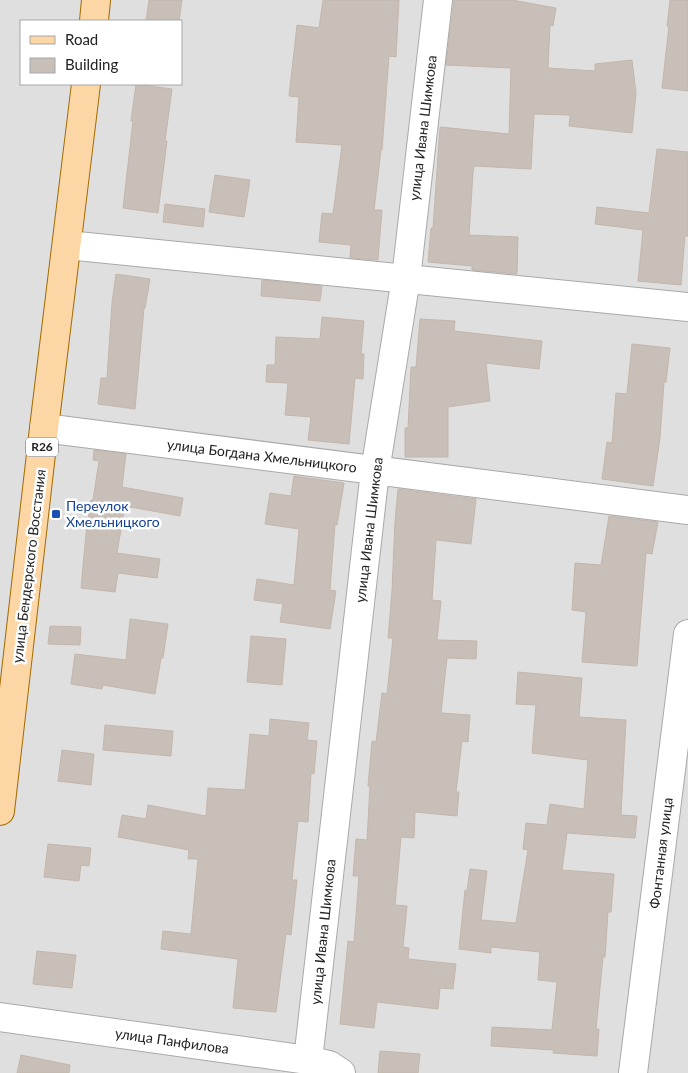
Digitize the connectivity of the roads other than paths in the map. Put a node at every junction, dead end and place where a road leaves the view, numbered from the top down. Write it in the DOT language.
graph roads {
  1 [pos="96,0"];
  2 [pos="438,0"];
  3 [pos="94,20"];
  4 [pos="86,85"];
  5 [pos="67,245"];
  6 [pos="406,278"];
  7 [pos="688,308"];
  8 [pos="44,428"];
  9 [pos="375,471"];
  10 [pos="688,510"];
  11 [pos="688,634"];
  12 [pos="4,748"];
  13 [pos="0,811"];
  14 [pos="0,1017"];
  15 [pos="308,1060"];
  16 [pos="340,1073"];
  17 [pos="633,1073"];
  1 -- 3 [label="main road"];
  2 -- 6 [label="street, улица Ивана Шимкова"];
  4 -- 5 [label="main road, улица Бендерского Восстания / R26"];
  5 -- 6 [label="street"];
  5 -- 8 [label="main road, улица Бендерского Восстания / R26"];
  6 -- 7 [label="street"];
  6 -- 9 [label="street, улица Ивана Шимкова"];
  8 -- 9 [label="street, улица Богдана Хмельницкого"];
  8 -- 12 [label="main road, улица Бендерского Восстания / R26"];
  9 -- 10 [label="street, улица Богдана Хмельницкого"];
  9 -- 15 [label="street, улица Ивана Шимкова"];
  11 -- 17 [label="street, Фонтанная улица"];
  12 -- 13 [label="main road, улица Бендерского Восстания / R26"];
  14 -- 15 [label="street, улица Панфилова"];
  15 -- 16 [label="street, улица Панфилова"];
}
